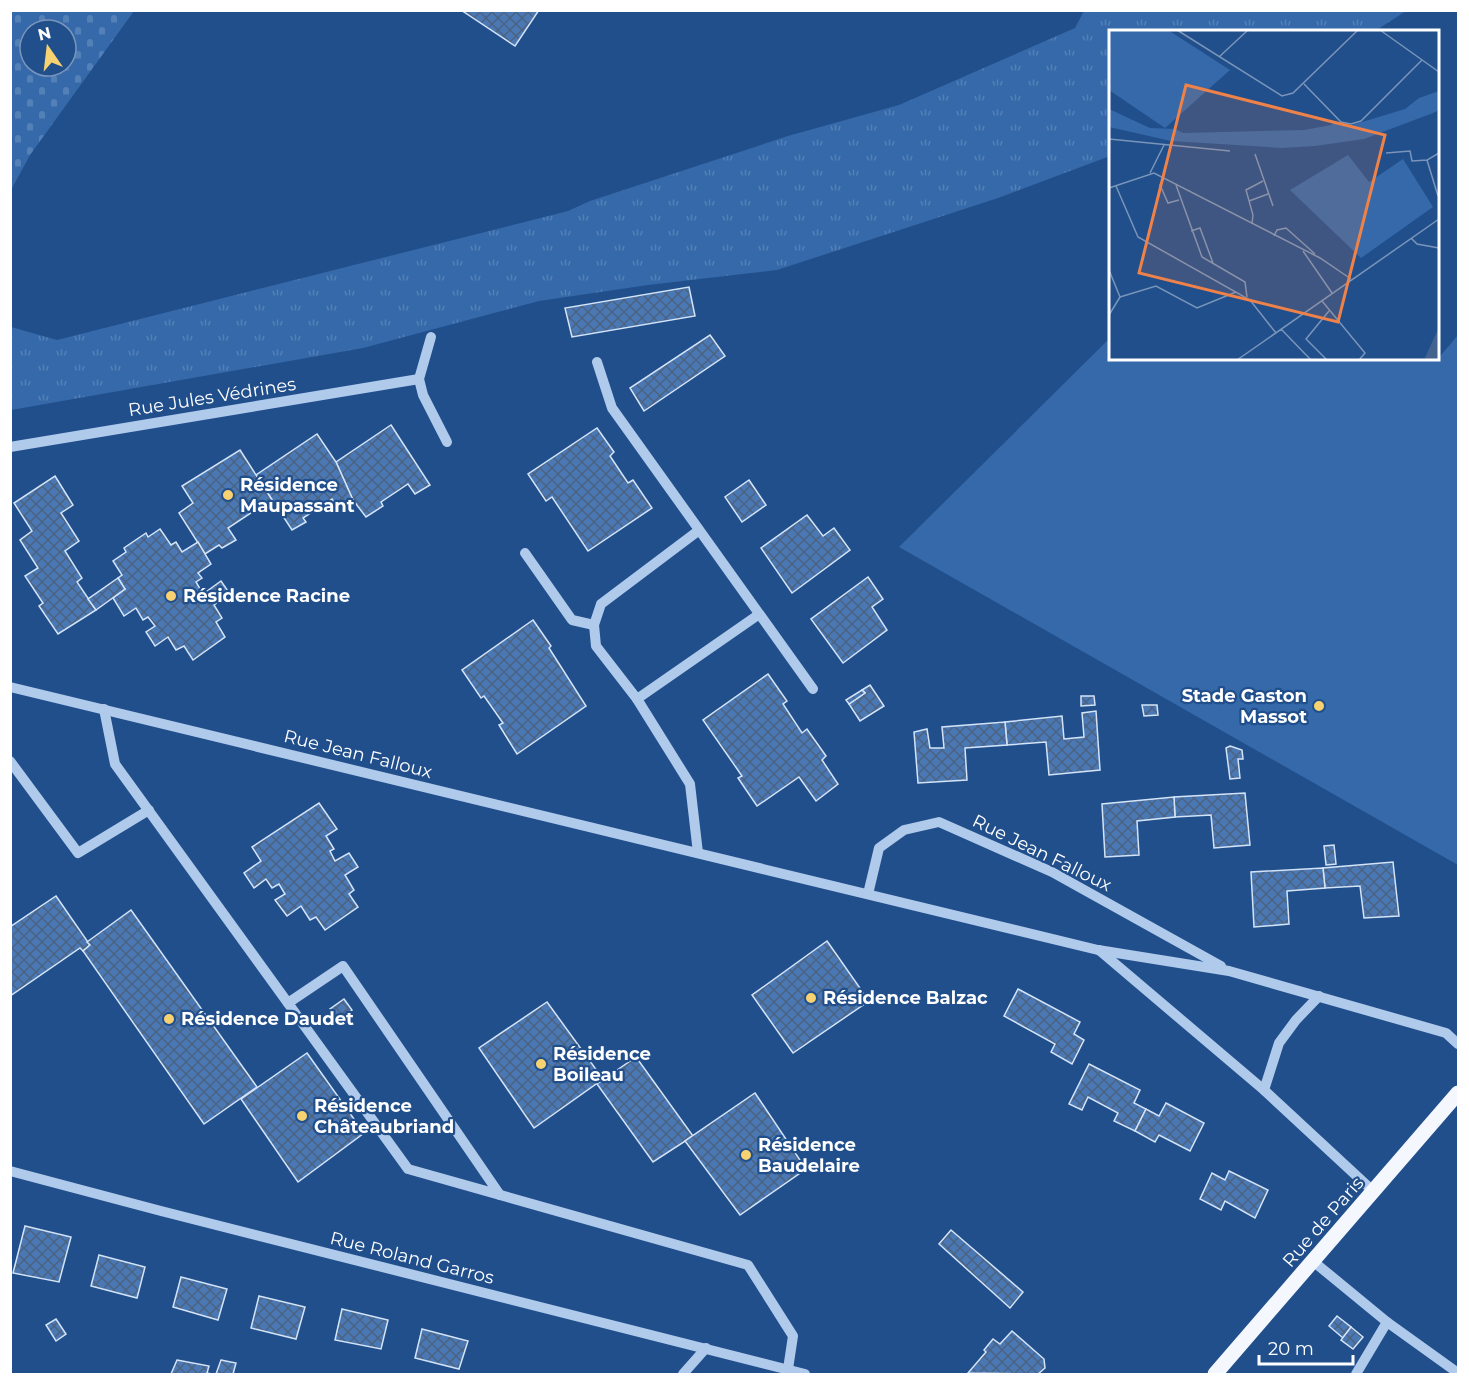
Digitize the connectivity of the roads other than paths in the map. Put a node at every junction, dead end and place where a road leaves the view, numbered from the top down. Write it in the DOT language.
graph roads {
  1 [pos="431,337"];
  2 [pos="597,362"];
  3 [pos="419,379"];
  4 [pos="447,442"];
  5 [pos="10,447"];
  6 [pos="698,531"];
  7 [pos="525,553"];
  8 [pos="758,615"];
  9 [pos="594,625"];
  10 [pos="10,687"];
  11 [pos="813,689"];
  12 [pos="637,699"];
  13 [pos="104,710"];
  14 [pos="10,761"];
  15 [pos="149,810"];
  16 [pos="698,853"];
  17 [pos="868,894"];
  18 [pos="1098,950"];
  19 [pos="1229,970"];
  20 [pos="1319,996"];
  21 [pos="288,1003"];
  22 [pos="1458,1044"];
  23 [pos="1264,1090"];
  24 [pos="1458,1093"];
  25 [pos="10,1171"];
  26 [pos="1374,1192"];
  27 [pos="500,1195"];
  28 [pos="1314,1262"];
  29 [pos="1387,1322"];
  30 [pos="706,1348"];
  31 [pos="788,1369"];
  32 [pos="1458,1372"];
  33 [pos="683,1374"];
  34 [pos="805,1374"];
  35 [pos="1215,1374"];
  36 [pos="1356,1374"];
  1 -- 3 [label="street"];
  2 -- 6 [label="street"];
  3 -- 4 [label="street"];
  3 -- 5 [label="street, Rue Jules Védrines"];
  6 -- 8 [label="street"];
  6 -- 9 [label="street"];
  7 -- 9 [label="street"];
  8 -- 11 [label="street"];
  8 -- 12 [label="street"];
  9 -- 12 [label="street"];
  10 -- 13 [label="street, Rue Jean Falloux"];
  12 -- 16 [label="street"];
  13 -- 15 [label="street"];
  13 -- 16 [label="street, Rue Jean Falloux"];
  14 -- 15 [label="street"];
  15 -- 21 [label="street"];
  16 -- 17 [label="street, Rue Jean Falloux"];
  17 -- 18 [label="street, Rue Jean Falloux"];
  17 -- 19 [label="street, Rue Jean Falloux"];
  18 -- 19 [label="street, Rue Jean Falloux"];
  18 -- 23 [label="street, Rue Jean Falloux"];
  19 -- 20 [label="street, Rue Jean Falloux"];
  20 -- 22 [label="street, Rue Jean Falloux"];
  20 -- 23 [label="street"];
  21 -- 27 [label="street"];
  21 -- 27 [label="street"];
  23 -- 26 [label="street, Rue Jean Falloux"];
  24 -- 26 [label="main road, Rue de Paris"];
  25 -- 30 [label="street, Rue Roland Garros"];
  26 -- 28 [label="main road, Rue de Paris"];
  27 -- 31 [label="street"];
  28 -- 29 [label="street"];
  28 -- 35 [label="main road, Rue de Paris"];
  29 -- 32 [label="street"];
  29 -- 36 [label="street"];
  30 -- 31 [label="street, Rue Roland Garros"];
  30 -- 33 [label="street"];
  31 -- 34 [label="street, Rue Roland Garros"];
}
